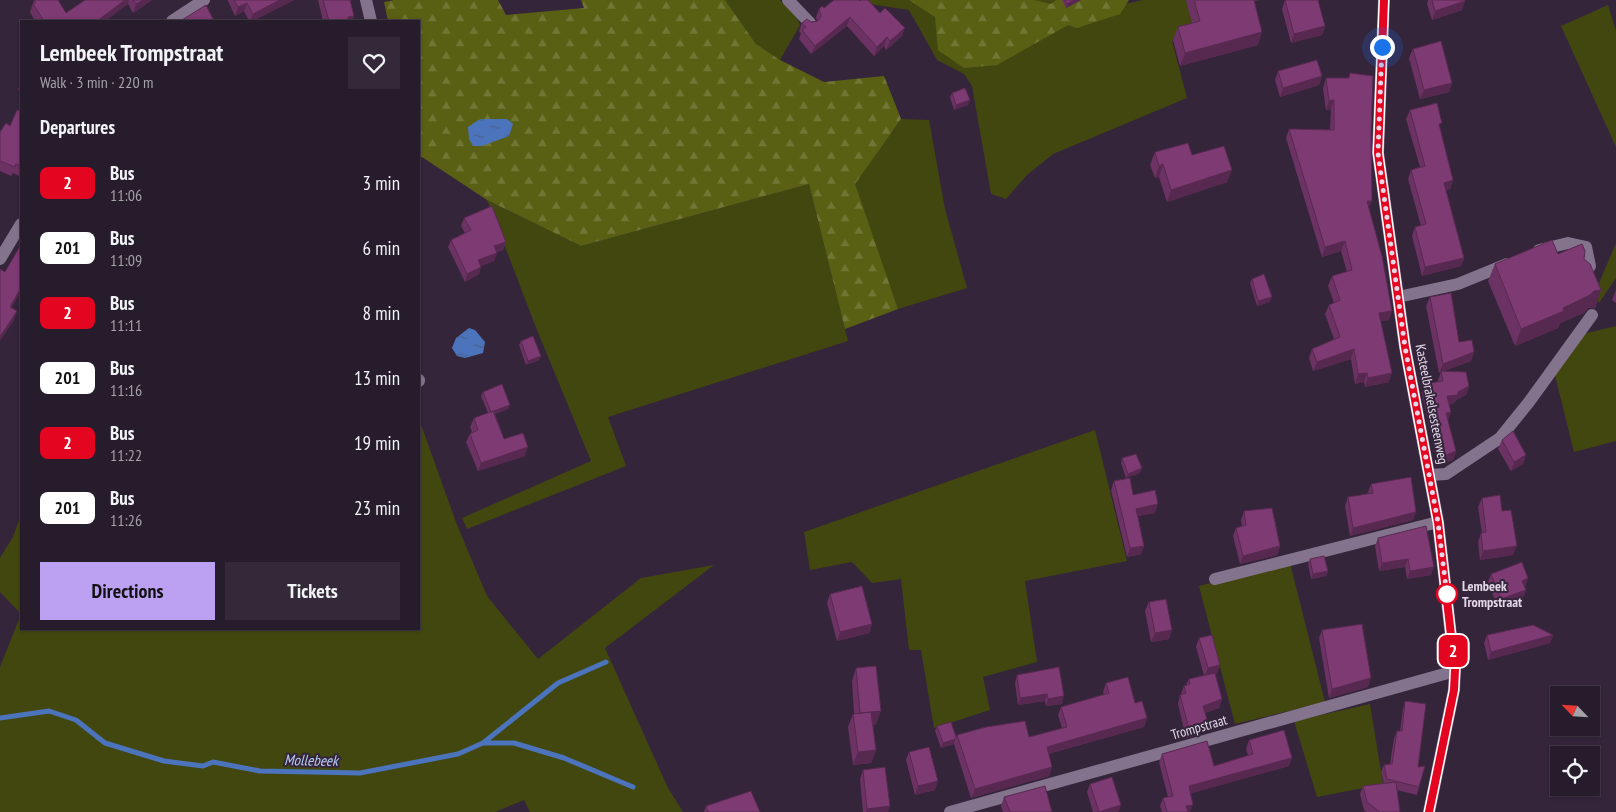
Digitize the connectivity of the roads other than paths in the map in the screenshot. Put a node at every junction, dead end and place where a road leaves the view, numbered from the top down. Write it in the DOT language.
graph roads {
  1 [pos="204,0"];
  2 [pos="366,0"];
  3 [pos="788,0"];
  4 [pos="1384,0"];
  5 [pos="174,20"];
  6 [pos="371,20"];
  7 [pos="810,23"];
  8 [pos="20,226"];
  9 [pos="0,259"];
  10 [pos="1585,273"];
  11 [pos="1398,297"];
  12 [pos="1592,315"];
  13 [pos="1430,475"];
  14 [pos="1438,522"];
  15 [pos="1214,578"];
  16 [pos="1455,670"];
  17 [pos="950,812"];
  18 [pos="1429,812"];
  1 -- 5 [label="street"];
  2 -- 6 [label="street"];
  3 -- 7 [label="street"];
  4 -- 11 [label="street, Kasteelbrakelsesteenweg"];
  8 -- 9 [label="street"];
  10 -- 11 [label="street"];
  11 -- 13 [label="street, Kasteelbrakelsesteenweg"];
  12 -- 13 [label="street"];
  13 -- 14 [label="street, Kasteelbrakelsesteenweg"];
  14 -- 15 [label="street"];
  14 -- 16 [label="street, Kasteelbrakelsesteenweg"];
  16 -- 17 [label="street, Trompstraat"];
  16 -- 18 [label="street, Kasteelbrakelsesteenweg"];
}
